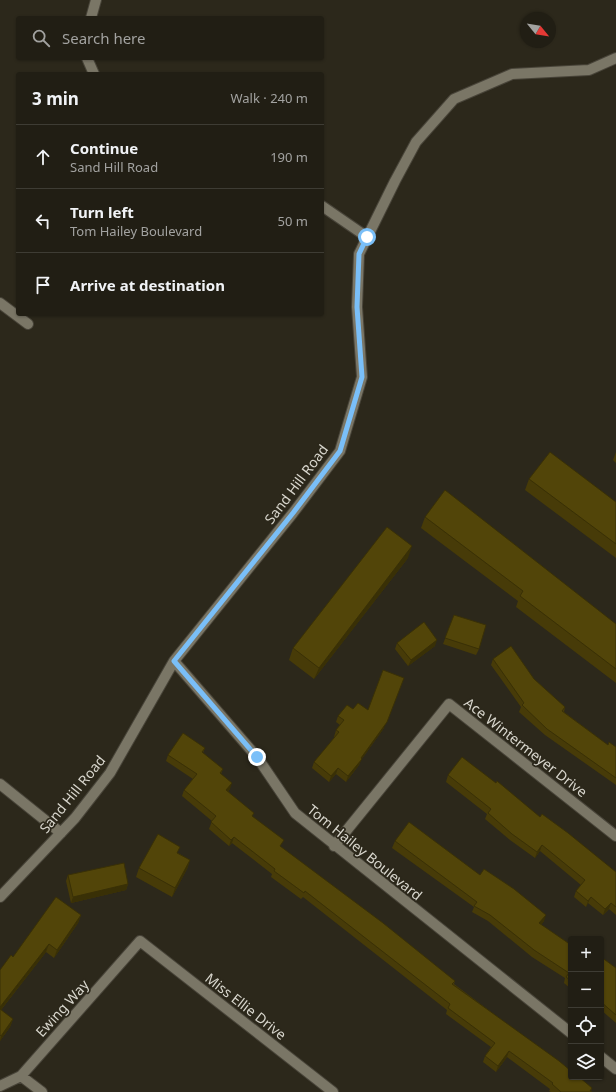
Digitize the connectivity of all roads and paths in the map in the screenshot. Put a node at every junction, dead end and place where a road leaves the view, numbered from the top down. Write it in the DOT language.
graph roads {
  1 [pos="96,0"];
  2 [pos="92,16"];
  3 [pos="616,58"];
  4 [pos="88,60"];
  5 [pos="93,72"];
  6 [pos="324,207"];
  7 [pos="367,237"];
  8 [pos="0,302"];
  9 [pos="16,315"];
  10 [pos="18,316"];
  11 [pos="28,324"];
  12 [pos="174,661"];
  13 [pos="0,784"];
  14 [pos="61,833"];
  15 [pos="616,836"];
  16 [pos="334,846"];
  17 [pos="0,897"];
  18 [pos="140,941"];
  19 [pos="568,1031"];
  20 [pos="604,1059"];
  21 [pos="616,1069"];
  22 [pos="21,1076"];
  23 [pos="0,1086"];
  24 [pos="42,1092"];
  25 [pos="333,1092"];
  1 -- 2 [label="street"];
  3 -- 7 [label="street, Sand Hill Road"];
  4 -- 5 [label="street"];
  6 -- 7 [label="street"];
  7 -- 12 [label="street, Sand Hill Road"];
  8 -- 9 [label="street"];
  10 -- 11 [label="street"];
  12 -- 14 [label="street, Sand Hill Road"];
  12 -- 16 [label="street, Tom Hailey Boulevard"];
  13 -- 14 [label="street"];
  14 -- 17 [label="street, Sand Hill Road"];
  15 -- 16 [label="street, Ace Wintermeyer Drive"];
  16 -- 19 [label="street, Tom Hailey Boulevard"];
  18 -- 22 [label="street, Ewing Way"];
  18 -- 25 [label="street, Miss Ellie Drive"];
  20 -- 21 [label="street"];
  22 -- 23 [label="street, Ewing Way"];
  22 -- 24 [label="street"];
}
